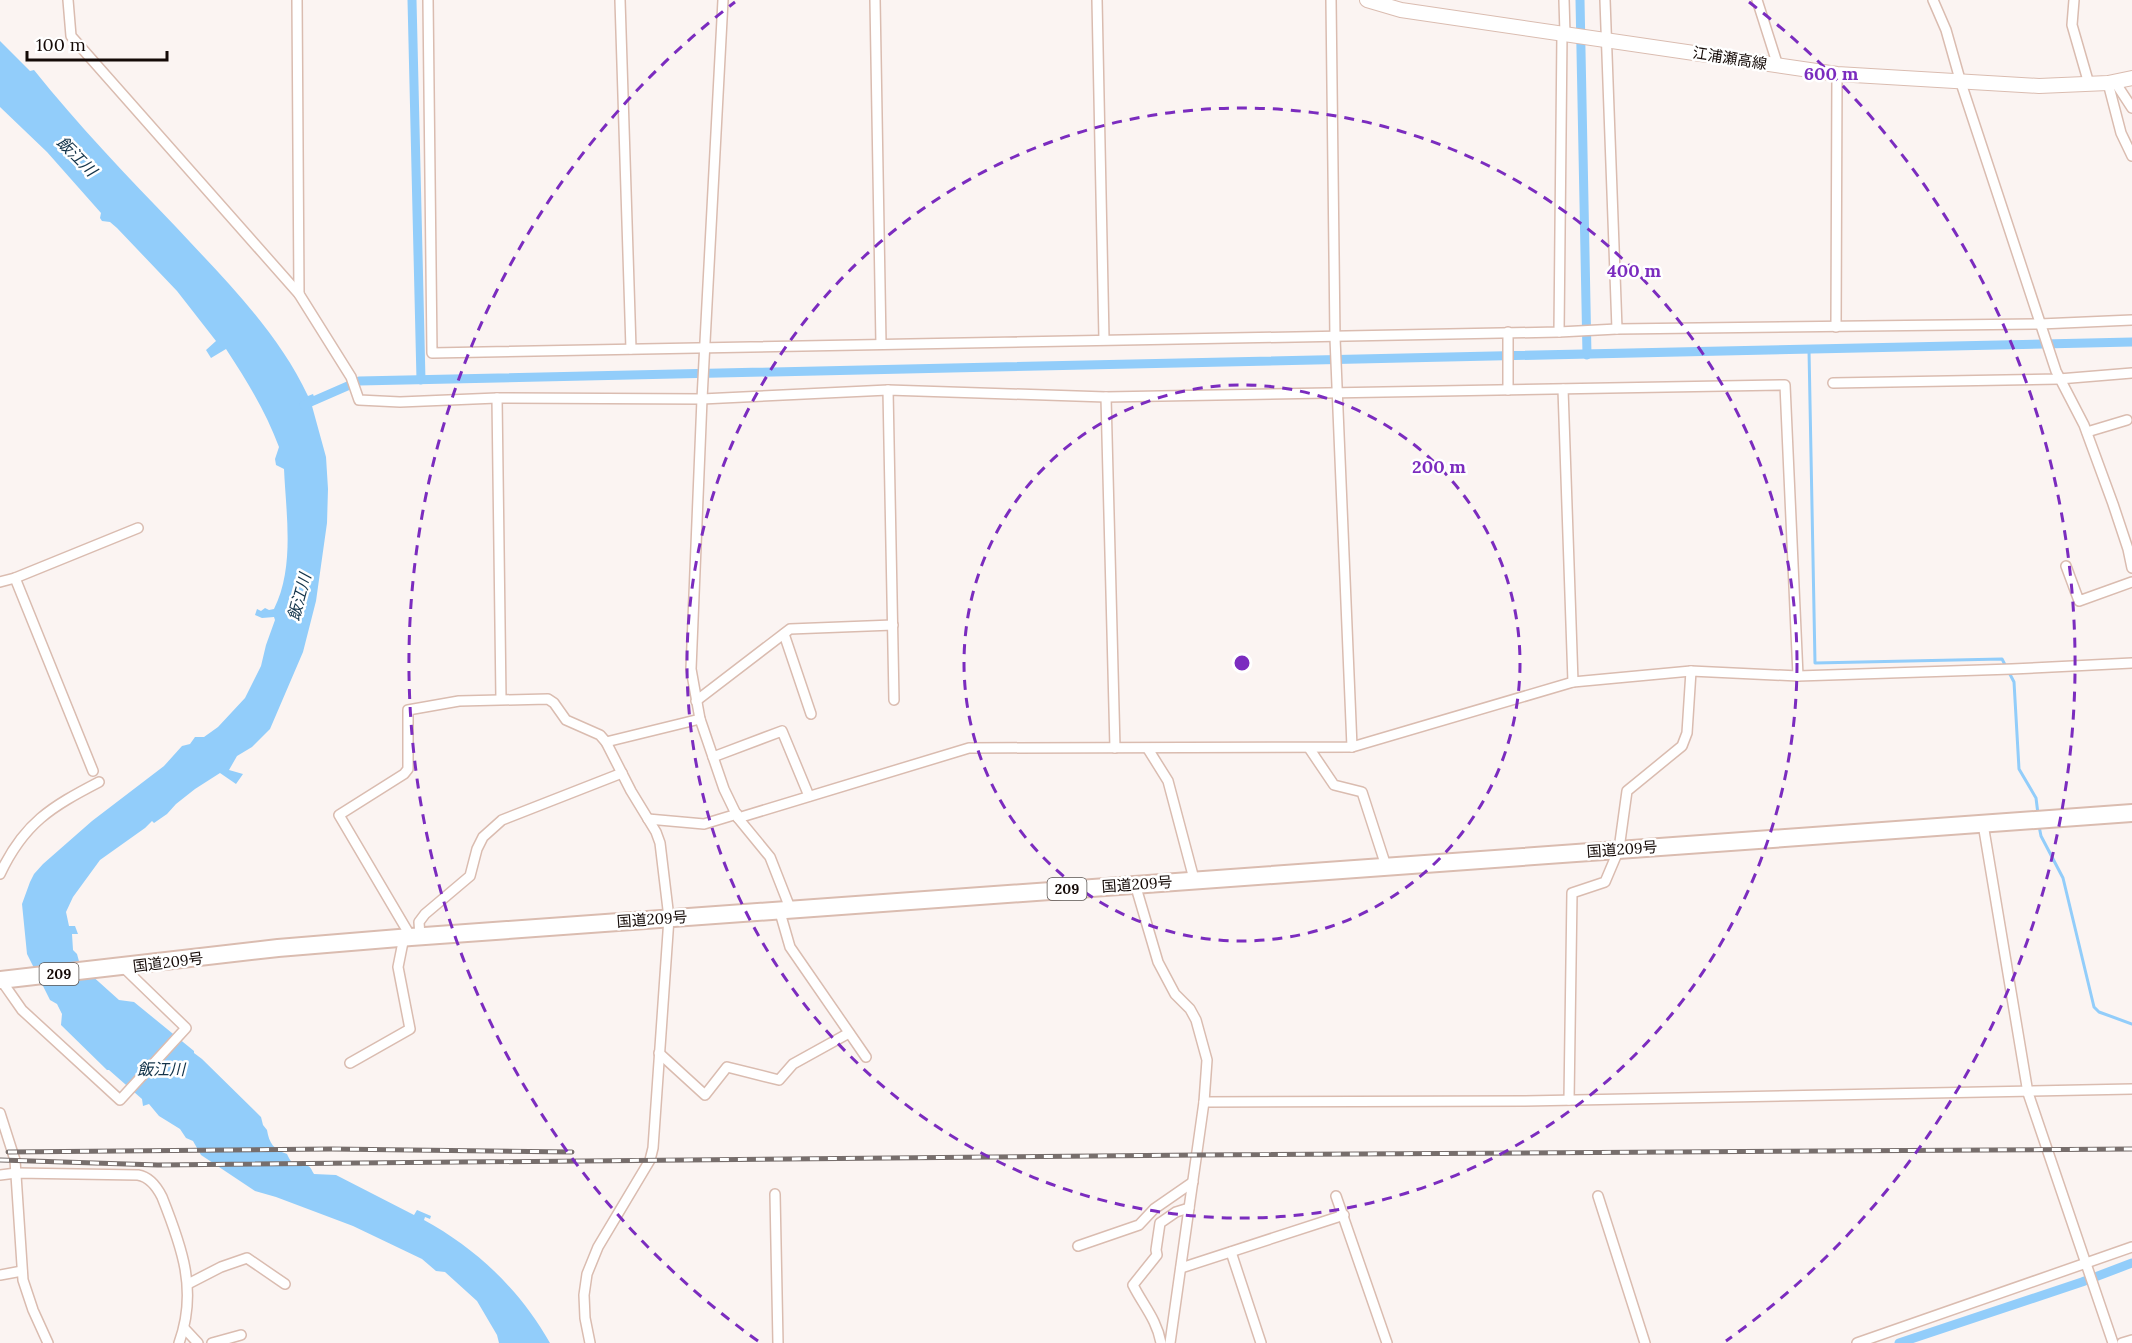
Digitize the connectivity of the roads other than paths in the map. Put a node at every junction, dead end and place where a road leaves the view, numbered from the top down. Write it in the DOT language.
graph roads {
  1 [pos="68,0"];
  2 [pos="297,0"];
  3 [pos="428,0"];
  4 [pos="620,0"];
  5 [pos="723,0"];
  6 [pos="875,0"];
  7 [pos="1097,0"];
  8 [pos="1331,0"];
  9 [pos="1367,0"];
  10 [pos="1564,0"];
  11 [pos="1605,0"];
  12 [pos="1757,0"];
  13 [pos="1933,0"];
  14 [pos="2074,0"];
  15 [pos="1563,34"];
  16 [pos="1603,39"];
  17 [pos="1778,66"];
  18 [pos="1837,74"];
  19 [pos="2132,78"];
  20 [pos="2112,82"];
  21 [pos="1961,83"];
  22 [pos="2089,84"];
  23 [pos="2132,108"];
  24 [pos="2132,156"];
  25 [pos="300,294"];
  26 [pos="2132,320"];
  27 [pos="1836,327"];
  28 [pos="2041,327"];
  29 [pos="1617,329"];
  30 [pos="1559,332"];
  31 [pos="1508,335"];
  32 [pos="1335,337"];
  33 [pos="1104,339"];
  34 [pos="881,344"];
  35 [pos="631,349"];
  36 [pos="705,351"];
  37 [pos="2132,373"];
  38 [pos="2057,375"];
  39 [pos="1833,383"];
  40 [pos="1508,387"];
  41 [pos="1563,389"];
  42 [pos="888,390"];
  43 [pos="1337,392"];
  44 [pos="1106,397"];
  45 [pos="497,398"];
  46 [pos="702,399"];
  47 [pos="2127,420"];
  48 [pos="2087,432"];
  49 [pos="138,528"];
  50 [pos="2066,566"];
  51 [pos="2132,568"];
  52 [pos="15,578"];
  53 [pos="0,582"];
  54 [pos="2132,582"];
  55 [pos="893,625"];
  56 [pos="784,634"];
  57 [pos="2132,663"];
  58 [pos="1691,671"];
  59 [pos="1798,676"];
  60 [pos="1573,682"];
  61 [pos="501,699"];
  62 [pos="894,700"];
  63 [pos="696,702"];
  64 [pos="811,714"];
  65 [pos="700,719"];
  66 [pos="606,742"];
  67 [pos="1309,747"];
  68 [pos="1352,747"];
  69 [pos="1115,748"];
  70 [pos="1148,748"];
  71 [pos="713,757"];
  72 [pos="93,771"];
  73 [pos="622,773"];
  74 [pos="99,782"];
  75 [pos="809,796"];
  76 [pos="2132,813"];
  77 [pos="737,816"];
  78 [pos="648,819"];
  79 [pos="1983,824"];
  80 [pos="1619,849"];
  81 [pos="1386,866"];
  82 [pos="0,874"];
  83 [pos="1194,879"];
  84 [pos="1135,884"];
  85 [pos="785,908"];
  86 [pos="669,918"];
  87 [pos="412,937"];
  88 [pos="116,968"];
  89 [pos="3,979"];
  90 [pos="849,1033"];
  91 [pos="659,1053"];
  92 [pos="866,1057"];
  93 [pos="350,1063"];
  94 [pos="2132,1089"];
  95 [pos="2028,1093"];
  96 [pos="1569,1100"];
  97 [pos="1204,1102"];
  98 [pos="0,1113"];
  99 [pos="16,1173"];
  100 [pos="0,1175"];
  101 [pos="1193,1182"];
  102 [pos="775,1194"];
  103 [pos="1336,1196"];
  104 [pos="1598,1196"];
  105 [pos="1189,1208"];
  106 [pos="1344,1215"];
  107 [pos="1078,1246"];
  108 [pos="2132,1247"];
  109 [pos="1231,1252"];
  110 [pos="2086,1263"];
  111 [pos="1181,1268"];
  112 [pos="22,1271"];
  113 [pos="0,1275"];
  114 [pos="188,1284"];
  115 [pos="285,1284"];
  116 [pos="184,1328"];
  117 [pos="241,1335"];
  118 [pos="1885,1339"];
  119 [pos="2132,1340"];
  120 [pos="48,1343"];
  121 [pos="179,1343"];
  122 [pos="198,1343"];
  123 [pos="212,1343"];
  124 [pos="590,1343"];
  125 [pos="778,1343"];
  126 [pos="1161,1343"];
  127 [pos="1170,1343"];
  128 [pos="1261,1343"];
  129 [pos="1387,1343"];
  130 [pos="1645,1343"];
  131 [pos="1857,1343"];
  132 [pos="2113,1343"];
  133 [pos="2121,1343"];
  1 -- 25 [label="street"];
  2 -- 25 [label="street"];
  3 -- 35 [label="street"];
  4 -- 35 [label="street"];
  5 -- 36 [label="street"];
  6 -- 34 [label="street"];
  7 -- 33 [label="street"];
  8 -- 32 [label="street"];
  9 -- 15 [label="main road, 江浦瀬高線"];
  10 -- 15 [label="street"];
  11 -- 16 [label="street"];
  12 -- 17 [label="street"];
  13 -- 21 [label="street"];
  14 -- 22 [label="street"];
  15 -- 16 [label="main road, 江浦瀬高線"];
  15 -- 30 [label="street"];
  16 -- 17 [label="main road, 江浦瀬高線"];
  16 -- 29 [label="street"];
  17 -- 18 [label="main road, 江浦瀬高線"];
  18 -- 21 [label="main road, 江浦瀬高線"];
  18 -- 27 [label="street"];
  19 -- 20 [label="main road, 江浦瀬高線"];
  20 -- 22 [label="main road, 江浦瀬高線"];
  20 -- 23 [label="street"];
  20 -- 24 [label="street"];
  21 -- 22 [label="main road, 江浦瀬高線"];
  21 -- 28 [label="street"];
  25 -- 45 [label="street"];
  26 -- 28 [label="street"];
  27 -- 28 [label="street"];
  27 -- 29 [label="street"];
  28 -- 38 [label="street"];
  29 -- 30 [label="street"];
  30 -- 31 [label="street"];
  31 -- 32 [label="street"];
  31 -- 40 [label="street"];
  32 -- 33 [label="street"];
  32 -- 43 [label="street"];
  33 -- 34 [label="street"];
  34 -- 36 [label="street"];
  35 -- 36 [label="street"];
  36 -- 46 [label="street"];
  37 -- 38 [label="street"];
  38 -- 39 [label="street"];
  38 -- 48 [label="street"];
  40 -- 41 [label="street"];
  40 -- 43 [label="street"];
  41 -- 59 [label="street"];
  41 -- 60 [label="street"];
  42 -- 44 [label="street"];
  42 -- 46 [label="street"];
  42 -- 55 [label="street"];
  43 -- 44 [label="street"];
  43 -- 68 [label="street"];
  44 -- 69 [label="street"];
  45 -- 46 [label="street"];
  45 -- 61 [label="street"];
  46 -- 63 [label="street"];
  47 -- 48 [label="street"];
  48 -- 51 [label="street"];
  49 -- 52 [label="street"];
  50 -- 54 [label="street"];
  52 -- 53 [label="street"];
  52 -- 72 [label="street"];
  55 -- 56 [label="street"];
  55 -- 62 [label="street"];
  56 -- 63 [label="street"];
  56 -- 64 [label="street"];
  57 -- 59 [label="street"];
  58 -- 59 [label="street"];
  58 -- 60 [label="street"];
  58 -- 80 [label="street"];
  60 -- 68 [label="street"];
  61 -- 66 [label="street"];
  61 -- 87 [label="street"];
  63 -- 65 [label="street"];
  65 -- 66 [label="street"];
  65 -- 71 [label="street"];
  66 -- 73 [label="street"];
  67 -- 68 [label="street"];
  67 -- 70 [label="street"];
  67 -- 81 [label="street"];
  69 -- 70 [label="street"];
  69 -- 75 [label="street"];
  70 -- 83 [label="street"];
  71 -- 75 [label="street"];
  71 -- 77 [label="street"];
  73 -- 78 [label="street"];
  73 -- 87 [label="street"];
  74 -- 82 [label="street"];
  75 -- 77 [label="street"];
  76 -- 79 [label="highway, 国道209号 / 209"];
  77 -- 78 [label="street"];
  77 -- 85 [label="street"];
  78 -- 86 [label="street"];
  79 -- 80 [label="highway, 国道209号 / 209"];
  79 -- 95 [label="street"];
  80 -- 81 [label="highway, 国道209号 / 209"];
  80 -- 96 [label="street"];
  81 -- 83 [label="highway, 国道209号 / 209"];
  83 -- 84 [label="highway, 国道209号 / 209"];
  84 -- 85 [label="highway, 国道209号 / 209"];
  84 -- 97 [label="street"];
  85 -- 86 [label="highway, 国道209号 / 209"];
  85 -- 90 [label="street"];
  86 -- 87 [label="highway, 国道209号 / 209"];
  86 -- 91 [label="street"];
  87 -- 88 [label="highway, 国道209号 / 209"];
  87 -- 93 [label="street"];
  88 -- 89 [label="highway, 国道209号 / 209"];
  88 -- 89 [label="street"];
  90 -- 91 [label="street"];
  90 -- 92 [label="street"];
  91 -- 124 [label="street"];
  94 -- 95 [label="street"];
  95 -- 96 [label="street"];
  95 -- 110 [label="street"];
  96 -- 97 [label="street"];
  97 -- 101 [label="street"];
  98 -- 99 [label="street"];
  99 -- 100 [label="street"];
  99 -- 112 [label="street"];
  99 -- 114 [label="street"];
  101 -- 105 [label="street"];
  101 -- 107 [label="street"];
  102 -- 125 [label="street"];
  103 -- 106 [label="street"];
  104 -- 130 [label="street"];
  105 -- 111 [label="street"];
  105 -- 126 [label="street"];
  106 -- 109 [label="street"];
  106 -- 129 [label="street"];
  108 -- 110 [label="street"];
  109 -- 111 [label="street"];
  109 -- 128 [label="street"];
  110 -- 118 [label="street"];
  110 -- 132 [label="street"];
  111 -- 127 [label="street"];
  112 -- 113 [label="street"];
  112 -- 120 [label="street"];
  114 -- 115 [label="street"];
  114 -- 116 [label="street"];
  116 -- 121 [label="street"];
  116 -- 122 [label="street"];
  117 -- 123 [label="street"];
  118 -- 131 [label="street"];
  119 -- 133 [label="street"];
}
